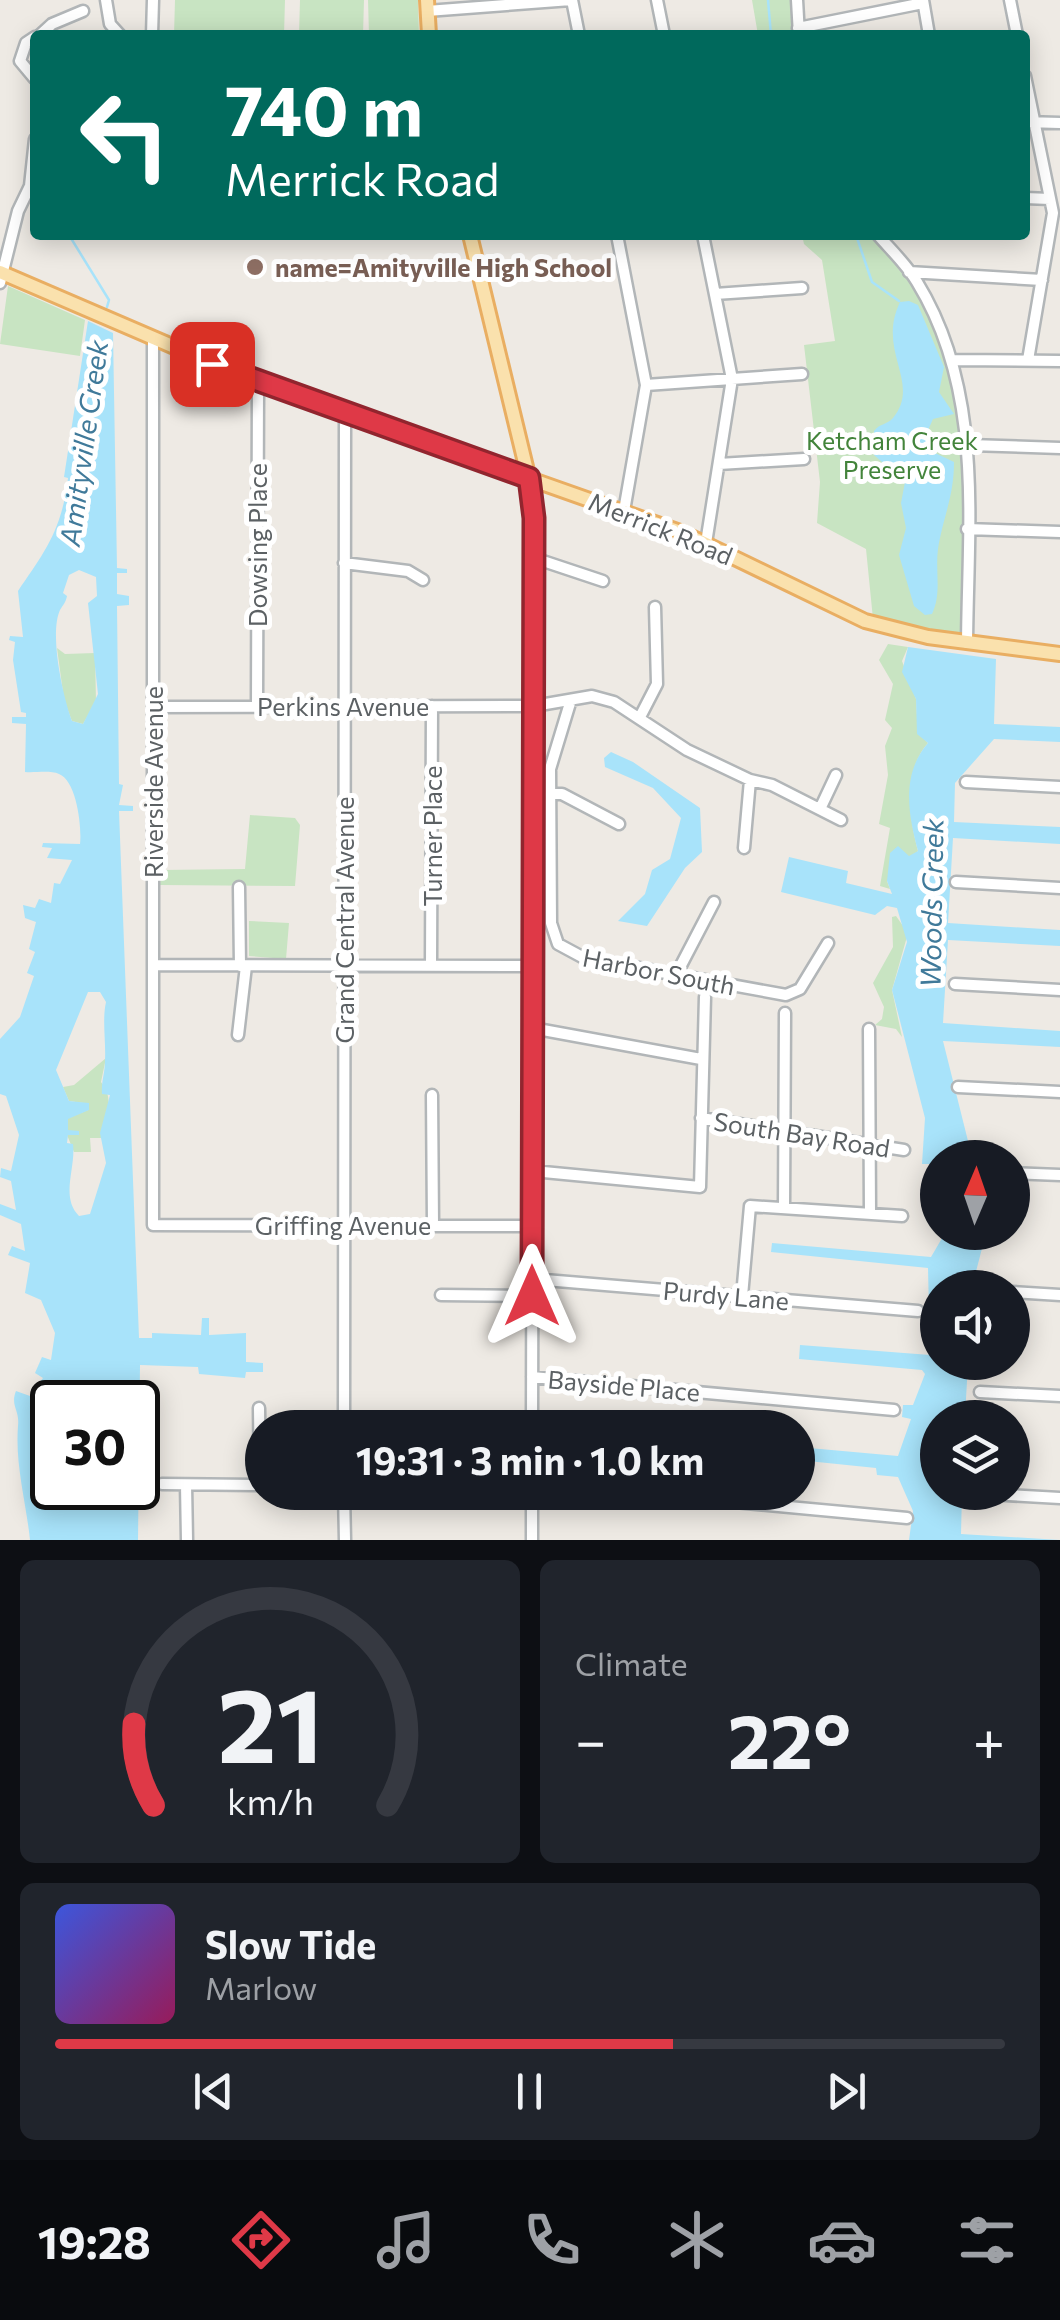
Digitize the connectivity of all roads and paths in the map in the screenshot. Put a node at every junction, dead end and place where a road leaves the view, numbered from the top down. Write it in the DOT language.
graph roads {
  1 [pos="106,0"];
  2 [pos="153,0"];
  3 [pos="572,0"];
  4 [pos="658,0"];
  5 [pos="797,0"];
  6 [pos="1010,0"];
  7 [pos="923,1"];
  8 [pos="427,6"];
  9 [pos="83,11"];
  10 [pos="44,30"];
  11 [pos="115,30"];
  12 [pos="152,30"];
  13 [pos="578,30"];
  14 [pos="663,30"];
  15 [pos="798,30"];
  16 [pos="806,30"];
  17 [pos="929,30"];
  18 [pos="1016,30"];
  19 [pos="30,40"];
  20 [pos="30,73"];
  21 [pos="1030,122"];
  22 [pos="1060,123"];
  23 [pos="30,186"];
  24 [pos="1030,198"];
  25 [pos="1050,198"];
  26 [pos="471,240"];
  27 [pos="618,240"];
  28 [pos="704,240"];
  29 [pos="882,240"];
  30 [pos="909,272"];
  31 [pos="1,276"];
  32 [pos="1042,280"];
  33 [pos="802,288"];
  34 [pos="715,294"];
  35 [pos="153,339"];
  36 [pos="953,360"];
  37 [pos="1028,360"];
  38 [pos="1060,361"];
  39 [pos="802,374"];
  40 [pos="732,379"];
  41 [pos="258,383"];
  42 [pos="646,384"];
  43 [pos="344,414"];
  44 [pos="970,445"];
  45 [pos="1060,448"];
  46 [pos="804,458"];
  47 [pos="719,464"];
  48 [pos="529,478"];
  49 [pos="624,511"];
  50 [pos="967,529"];
  51 [pos="1060,532"];
  52 [pos="706,543"];
  53 [pos="534,558"];
  54 [pos="344,563"];
  55 [pos="423,580"];
  56 [pos="603,581"];
  57 [pos="655,607"];
  58 [pos="967,643"];
  59 [pos="1060,654"];
  60 [pos="570,703"];
  61 [pos="153,706"];
  62 [pos="257,706"];
  63 [pos="344,706"];
  64 [pos="432,706"];
  65 [pos="534,706"];
  66 [pos="640,717"];
  67 [pos="836,775"];
  68 [pos="750,780"];
  69 [pos="966,782"];
  70 [pos="1060,787"];
  71 [pos="550,794"];
  72 [pos="820,809"];
  73 [pos="841,820"];
  74 [pos="619,824"];
  75 [pos="744,848"];
  76 [pos="956,882"];
  77 [pos="240,887"];
  78 [pos="1060,888"];
  79 [pos="714,902"];
  80 [pos="828,943"];
  81 [pos="153,966"];
  82 [pos="243,966"];
  83 [pos="345,966"];
  84 [pos="431,966"];
  85 [pos="533,966"];
  86 [pos="677,973"];
  87 [pos="955,984"];
  88 [pos="1060,990"];
  89 [pos="704,997"];
  90 [pos="785,1014"];
  91 [pos="532,1028"];
  92 [pos="869,1029"];
  93 [pos="238,1035"];
  94 [pos="701,1058"];
  95 [pos="958,1087"];
  96 [pos="1060,1092"];
  97 [pos="432,1096"];
  98 [pos="701,1118"];
  99 [pos="784,1131"];
  100 [pos="869,1144"];
  101 [pos="904,1150"];
  102 [pos="532,1171"];
  103 [pos="1030,1173"];
  104 [pos="1060,1175"];
  105 [pos="784,1208"];
  106 [pos="870,1213"];
  107 [pos="902,1216"];
  108 [pos="344,1224"];
  109 [pos="153,1225"];
  110 [pos="432,1225"];
  111 [pos="532,1226"];
  112 [pos="533,1279"];
  113 [pos="1030,1293"];
  114 [pos="1060,1294"];
  115 [pos="441,1295"];
  116 [pos="532,1296"];
  117 [pos="742,1296"];
  118 [pos="918,1311"];
  119 [pos="532,1377"];
  120 [pos="980,1392"];
  121 [pos="1060,1396"];
  122 [pos="344,1410"];
  123 [pos="532,1410"];
  124 [pos="894,1410"];
  125 [pos="162,1484"];
  126 [pos="186,1485"];
  127 [pos="245,1485"];
  128 [pos="1030,1496"];
  129 [pos="1060,1498"];
  130 [pos="815,1509"];
  131 [pos="344,1510"];
  132 [pos="532,1510"];
  133 [pos="907,1518"];
  134 [pos="187,1540"];
  135 [pos="345,1540"];
  136 [pos="532,1540"];
  1 -- 11 [label="street"];
  2 -- 12 [label="street"];
  3 -- 8 [label="street"];
  3 -- 13 [label="street"];
  4 -- 14 [label="street"];
  5 -- 15 [label="street"];
  6 -- 18 [label="street"];
  7 -- 16 [label="street"];
  7 -- 17 [label="street"];
  9 -- 10 [label="street"];
  19 -- 20 [label="street"];
  21 -- 22 [label="street"];
  21 -- 25 [label="street"];
  23 -- 31 [label="street"];
  24 -- 25 [label="street"];
  25 -- 32 [label="street"];
  26 -- 48 [label="main road"];
  27 -- 42 [label="street"];
  28 -- 34 [label="street"];
  29 -- 30 [label="street"];
  30 -- 32 [label="street"];
  30 -- 36 [label="street"];
  31 -- 35 [label="main road, Merrick Road"];
  32 -- 37 [label="street"];
  33 -- 34 [label="street"];
  34 -- 40 [label="street"];
  35 -- 41 [label="main road, Merrick Road"];
  35 -- 61 [label="street, Riverside Avenue"];
  36 -- 37 [label="street"];
  36 -- 44 [label="street"];
  37 -- 38 [label="street"];
  39 -- 40 [label="street"];
  40 -- 42 [label="street"];
  40 -- 47 [label="street"];
  41 -- 43 [label="main road, Merrick Road"];
  41 -- 62 [label="street, Dowsing Place"];
  42 -- 49 [label="street"];
  43 -- 48 [label="main road, Merrick Road"];
  43 -- 54 [label="street, Grand Central Avenue"];
  44 -- 45 [label="street"];
  44 -- 50 [label="street"];
  46 -- 47 [label="street"];
  47 -- 52 [label="street"];
  48 -- 49 [label="main road, Merrick Road"];
  48 -- 53 [label="street"];
  49 -- 52 [label="main road, Merrick Road"];
  50 -- 51 [label="street"];
  50 -- 58 [label="street"];
  52 -- 58 [label="main road, Merrick Road"];
  53 -- 56 [label="street"];
  53 -- 65 [label="street"];
  54 -- 55 [label="street"];
  54 -- 63 [label="street, Grand Central Avenue"];
  57 -- 66 [label="street"];
  58 -- 59 [label="main road, Merrick Road"];
  60 -- 65 [label="street, Perkins Avenue"];
  60 -- 66 [label="street, Perkins Avenue"];
  60 -- 71 [label="street, Harbor South"];
  61 -- 62 [label="street, Perkins Avenue"];
  61 -- 81 [label="street, Riverside Avenue"];
  62 -- 63 [label="street, Perkins Avenue"];
  63 -- 64 [label="street, Perkins Avenue"];
  63 -- 83 [label="street, Grand Central Avenue"];
  64 -- 65 [label="street, Perkins Avenue"];
  64 -- 84 [label="street, Turner Place"];
  65 -- 85 [label="street"];
  66 -- 68 [label="street, Perkins Avenue"];
  67 -- 72 [label="street"];
  68 -- 72 [label="street, Perkins Avenue"];
  68 -- 75 [label="street"];
  69 -- 70 [label="street"];
  71 -- 74 [label="street"];
  71 -- 86 [label="street, Harbor South"];
  72 -- 73 [label="street, Perkins Avenue"];
  76 -- 78 [label="street"];
  77 -- 82 [label="street"];
  79 -- 86 [label="street"];
  80 -- 86 [label="street, Harbor South"];
  81 -- 82 [label="street"];
  81 -- 109 [label="street, Riverside Avenue"];
  82 -- 83 [label="street"];
  82 -- 93 [label="street"];
  83 -- 84 [label="street"];
  83 -- 108 [label="street, Grand Central Avenue"];
  84 -- 85 [label="street"];
  85 -- 91 [label="street"];
  87 -- 88 [label="street"];
  89 -- 94 [label="street"];
  90 -- 99 [label="street"];
  91 -- 94 [label="street"];
  91 -- 102 [label="street"];
  92 -- 100 [label="street"];
  94 -- 98 [label="street"];
  95 -- 96 [label="street"];
  97 -- 110 [label="street"];
  98 -- 99 [label="street, South Bay Road"];
  98 -- 102 [label="street"];
  99 -- 100 [label="street, South Bay Road"];
  99 -- 105 [label="street"];
  100 -- 101 [label="street, South Bay Road"];
  100 -- 106 [label="street"];
  102 -- 111 [label="street"];
  103 -- 104 [label="street"];
  105 -- 106 [label="street"];
  105 -- 117 [label="street"];
  106 -- 107 [label="street"];
  108 -- 109 [label="street, Griffing Avenue"];
  108 -- 110 [label="street, Griffing Avenue"];
  108 -- 122 [label="street, Grand Central Avenue"];
  110 -- 111 [label="street, Griffing Avenue"];
  111 -- 112 [label="street"];
  112 -- 116 [label="street"];
  112 -- 117 [label="street, Purdy Lane"];
  113 -- 114 [label="street"];
  115 -- 116 [label="street"];
  116 -- 119 [label="street"];
  117 -- 118 [label="street, Purdy Lane"];
  119 -- 123 [label="street"];
  119 -- 124 [label="street, Bayside Place"];
  120 -- 121 [label="street"];
  125 -- 126 [label="street"];
  126 -- 127 [label="street"];
  126 -- 134 [label="street"];
  128 -- 129 [label="street"];
  130 -- 133 [label="street"];
  131 -- 135 [label="street"];
  132 -- 136 [label="street"];
}
